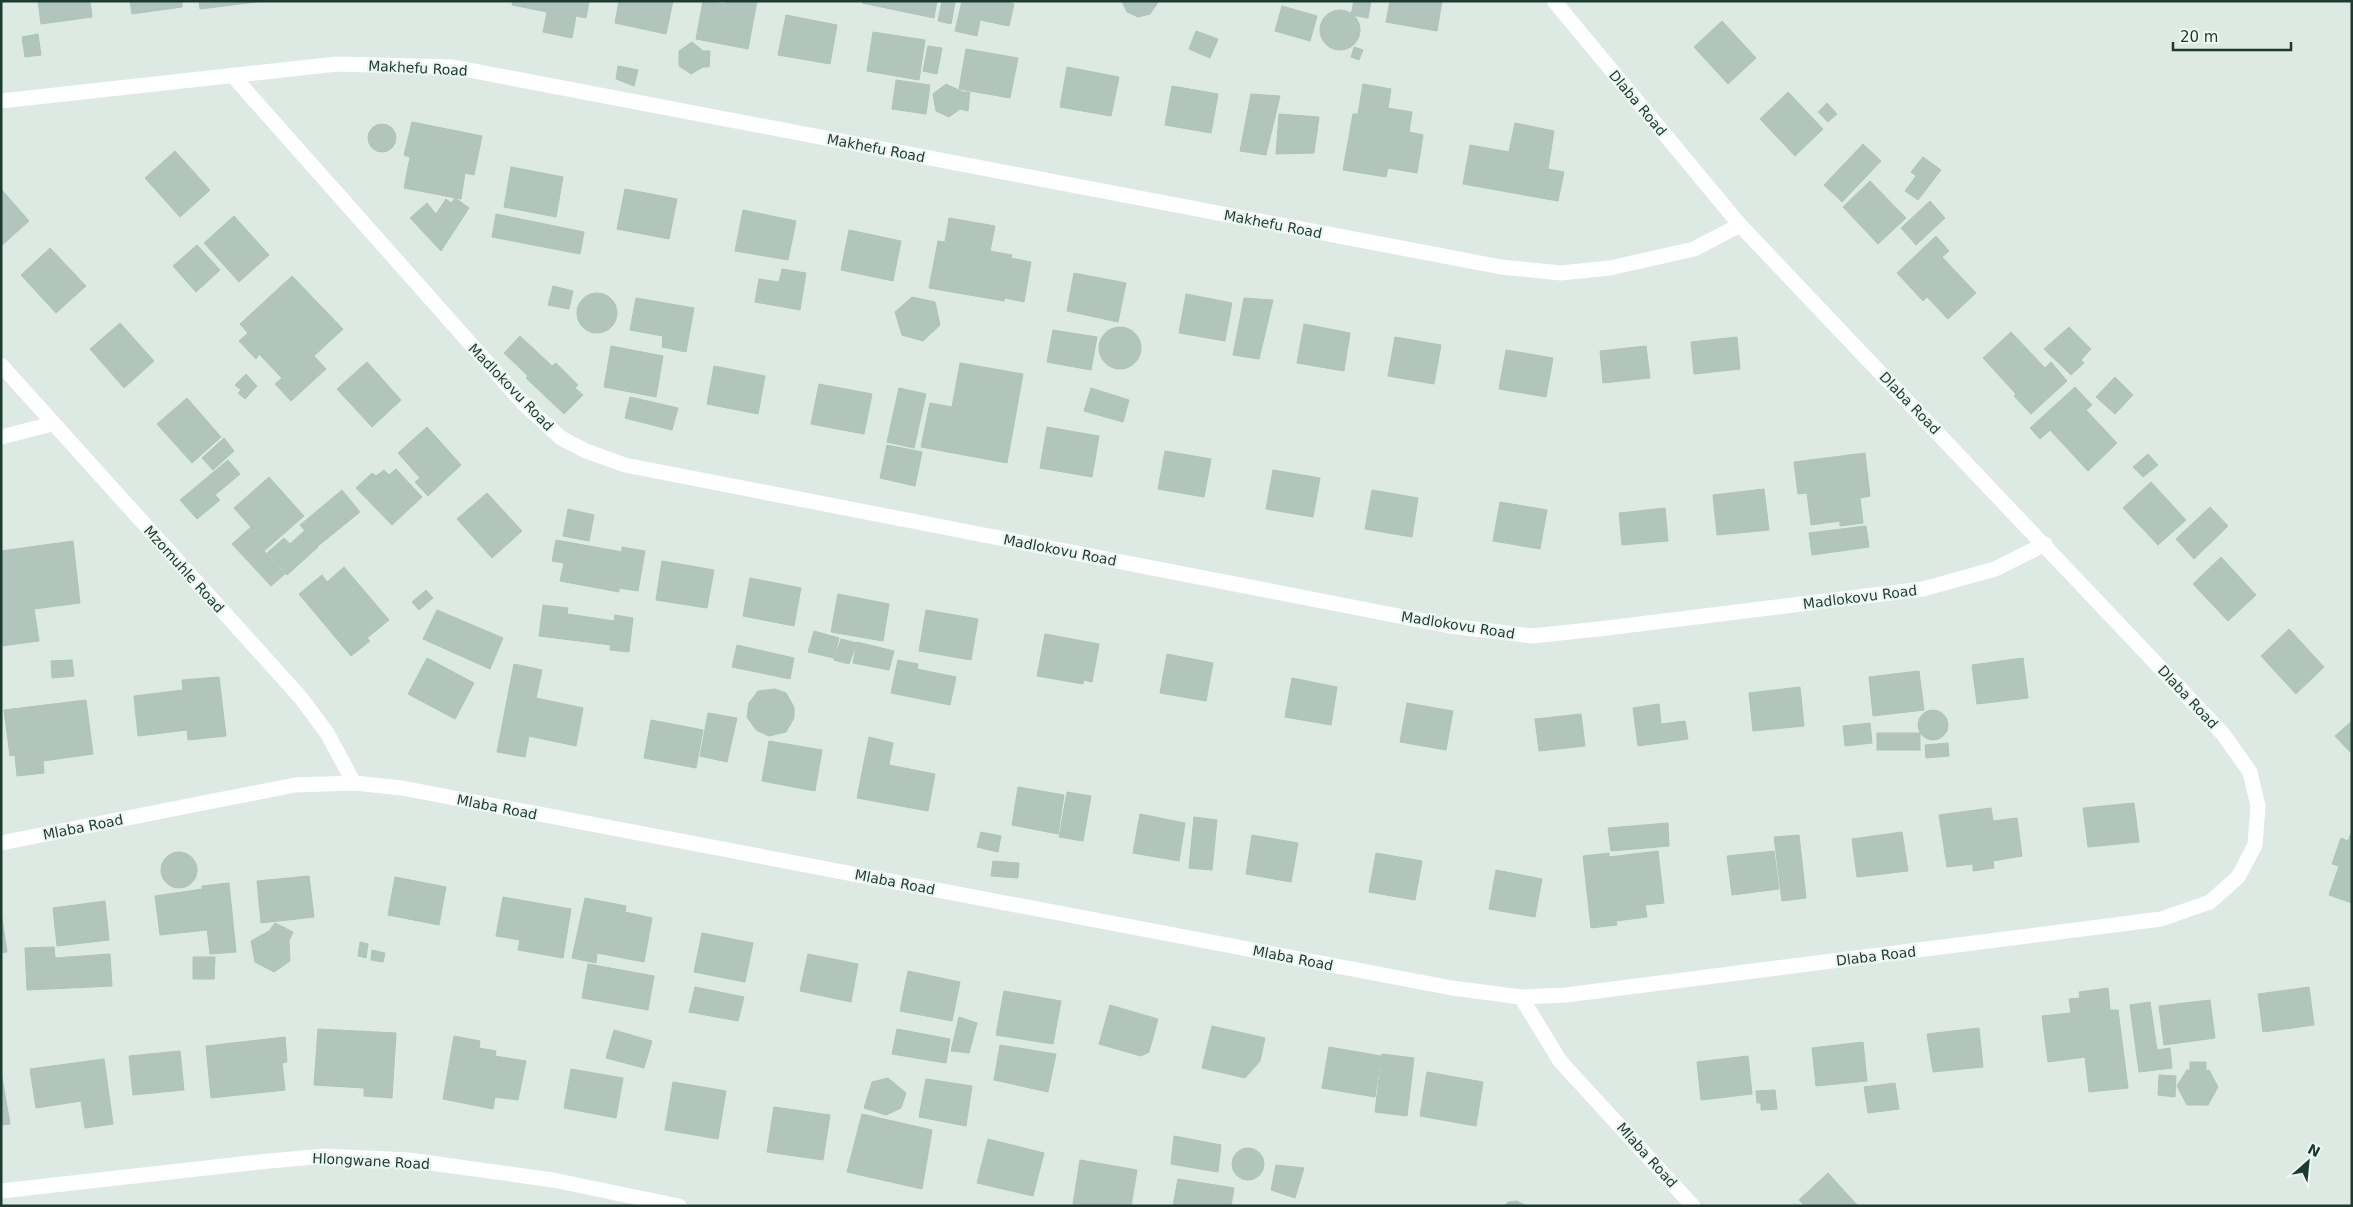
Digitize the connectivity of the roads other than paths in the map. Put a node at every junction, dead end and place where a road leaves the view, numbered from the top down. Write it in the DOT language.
graph roads {
  1 [pos="1554,1"];
  2 [pos="232,75"];
  3 [pos="1,100"];
  4 [pos="1740,225"];
  5 [pos="1,365"];
  6 [pos="52,424"];
  7 [pos="1,437"];
  8 [pos="2045,544"];
  9 [pos="354,783"];
  10 [pos="1,843"];
  11 [pos="1521,997"];
  12 [pos="1,1191"];
  13 [pos="679,1206"];
  14 [pos="1693,1206"];
  1 -- 4 [label="street, Dlaba Road"];
  2 -- 3 [label="street, Makhefu Road"];
  2 -- 4 [label="street, Makhefu Road"];
  2 -- 8 [label="street, Madlokovu Road"];
  4 -- 8 [label="street, Dlaba Road"];
  5 -- 6 [label="street, Mzomuhle Road"];
  6 -- 7 [label="street"];
  6 -- 9 [label="street, Mzomuhle Road"];
  8 -- 11 [label="street, Dlaba Road"];
  9 -- 10 [label="street, Mlaba Road"];
  9 -- 11 [label="street, Mlaba Road"];
  11 -- 14 [label="street, Mlaba Road"];
  12 -- 13 [label="street, Hlongwane Road"];
}
